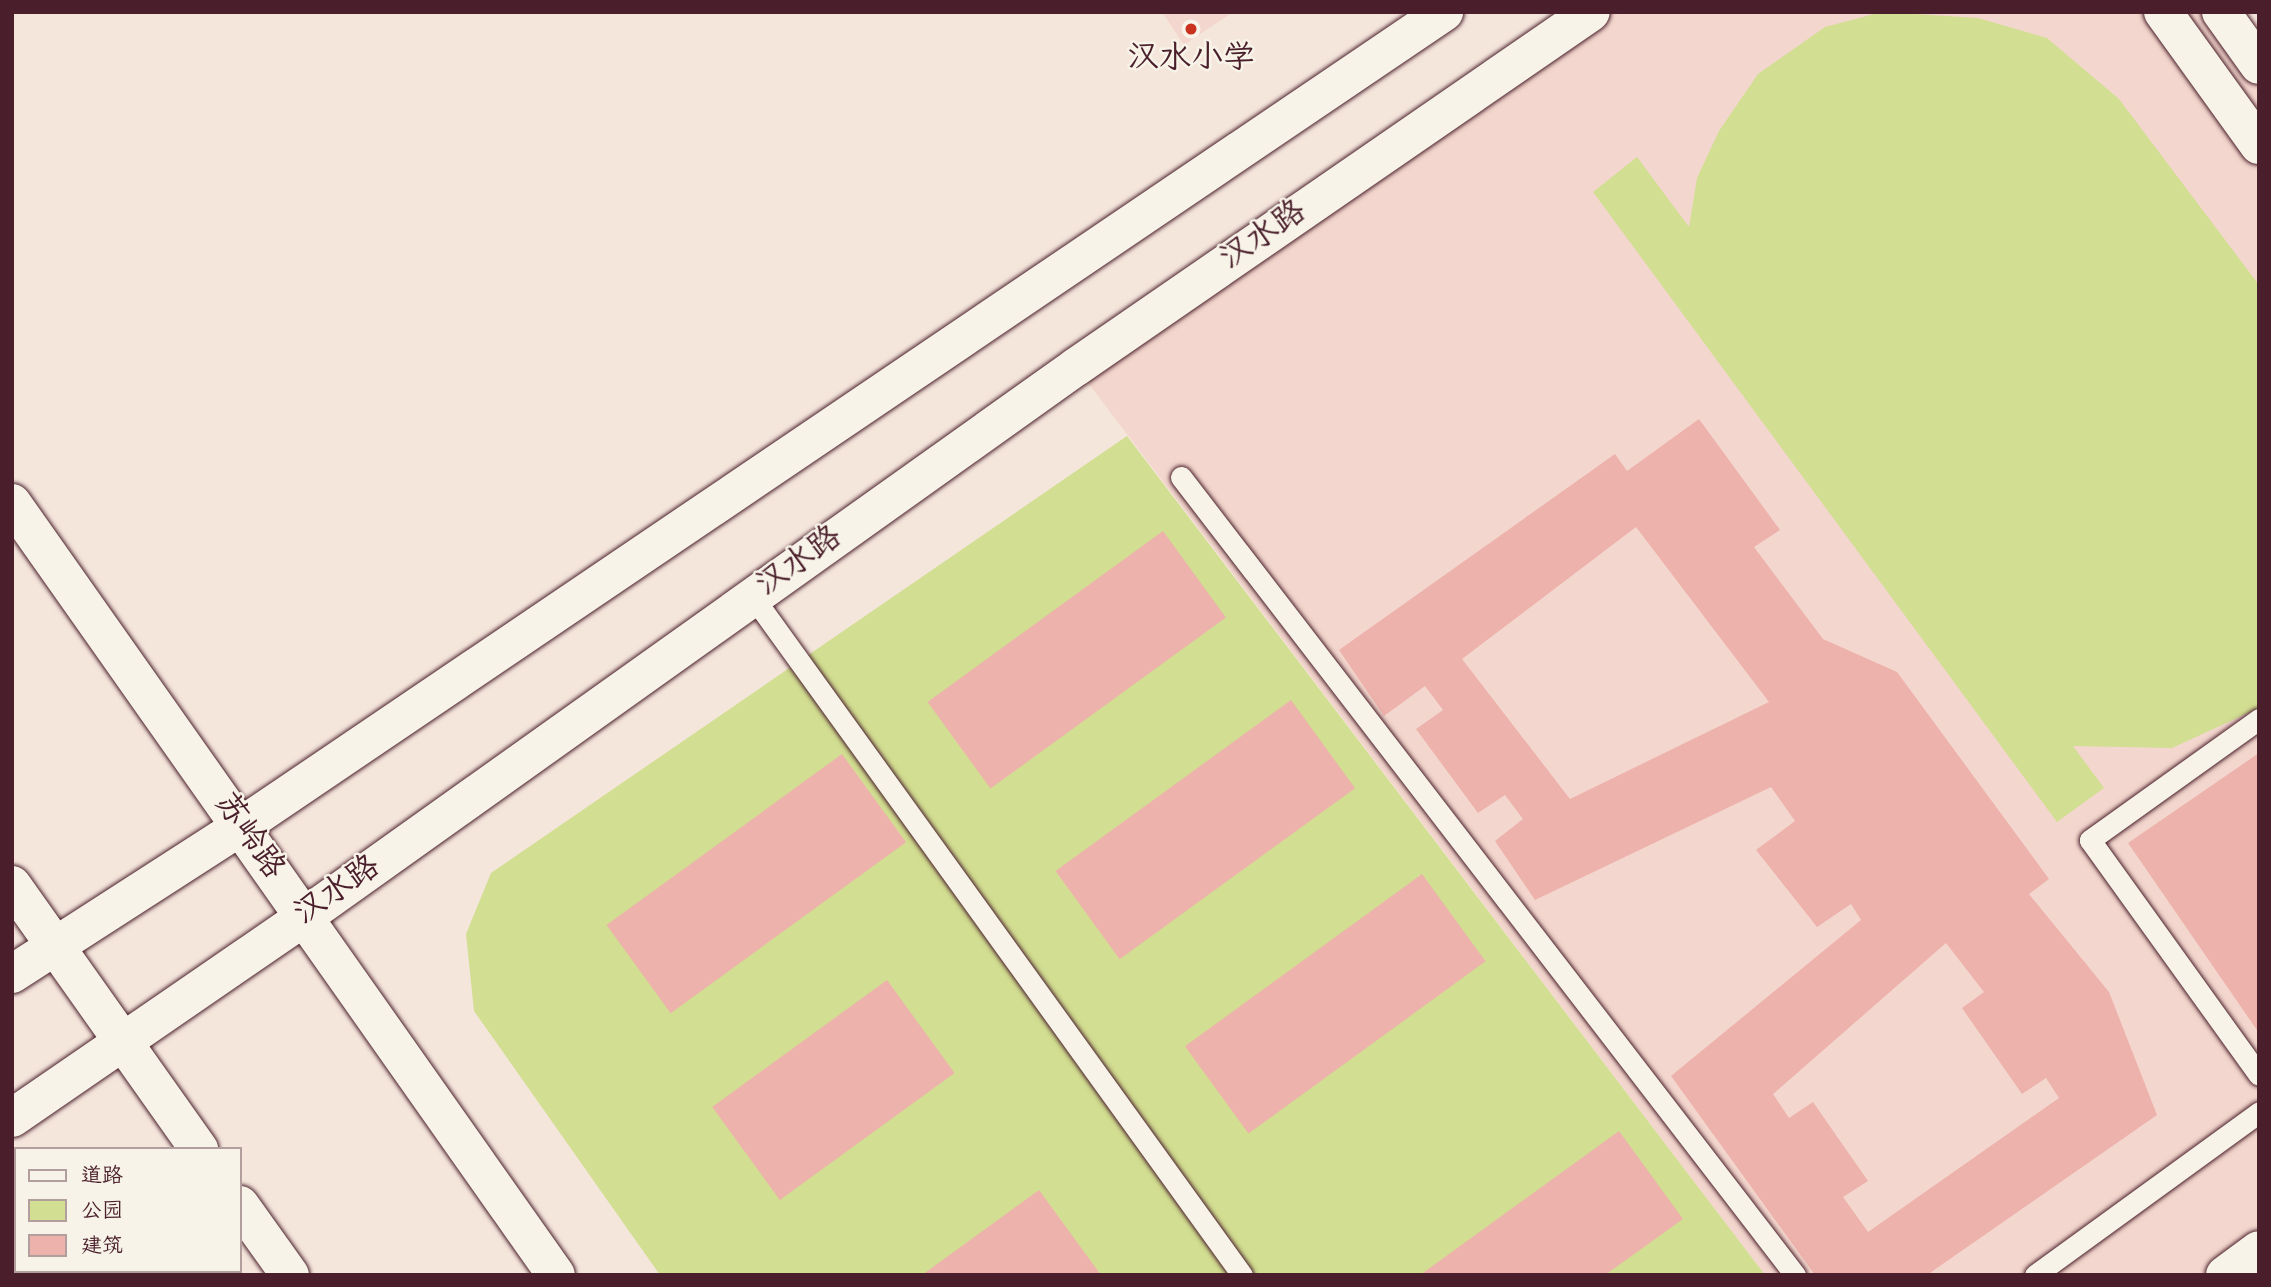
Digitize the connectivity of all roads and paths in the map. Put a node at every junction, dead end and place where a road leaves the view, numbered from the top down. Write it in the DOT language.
graph roads {
  1 [pos="1444,12"];
  2 [pos="1591,12"];
  3 [pos="2163,12"];
  4 [pos="2221,12"];
  5 [pos="2259,65"];
  6 [pos="2259,145"];
  7 [pos="1181,477"];
  8 [pos="12,503"];
  9 [pos="753,597"];
  10 [pos="2259,719"];
  11 [pos="240,827"];
  12 [pos="12,885"];
  13 [pos="304,917"];
  14 [pos="54,945"];
  15 [pos="12,974"];
  16 [pos="121,1041"];
  17 [pos="2259,1074"];
  18 [pos="2259,1112"];
  19 [pos="12,1118"];
  20 [pos="198,1147"];
  21 [pos="242,1208"];
  22 [pos="2259,1250"];
  23 [pos="290,1275"];
  24 [pos="556,1275"];
  25 [pos="1242,1275"];
  26 [pos="1795,1275"];
  27 [pos="2035,1275"];
  28 [pos="2225,1275"];
  1 -- 11 [label="main road"];
  2 -- 9 [label="main road, 汉水路"];
  3 -- 6 [label="main road"];
  4 -- 5 [label="main road"];
  7 -- 26 [label="lane"];
  8 -- 11 [label="main road, 苏岭路"];
  9 -- 13 [label="main road, 汉水路"];
  9 -- 25 [label="lane"];
  10 -- 17 [label="lane"];
  11 -- 13 [label="main road, 苏岭路"];
  11 -- 14 [label="main road"];
  12 -- 14 [label="main road"];
  13 -- 16 [label="main road, 汉水路"];
  13 -- 24 [label="main road, 苏岭路"];
  14 -- 15 [label="main road"];
  14 -- 16 [label="main road"];
  16 -- 19 [label="main road, 汉水路"];
  16 -- 20 [label="main road"];
  18 -- 27 [label="lane"];
  21 -- 23 [label="main road"];
  22 -- 28 [label="main road"];
}
